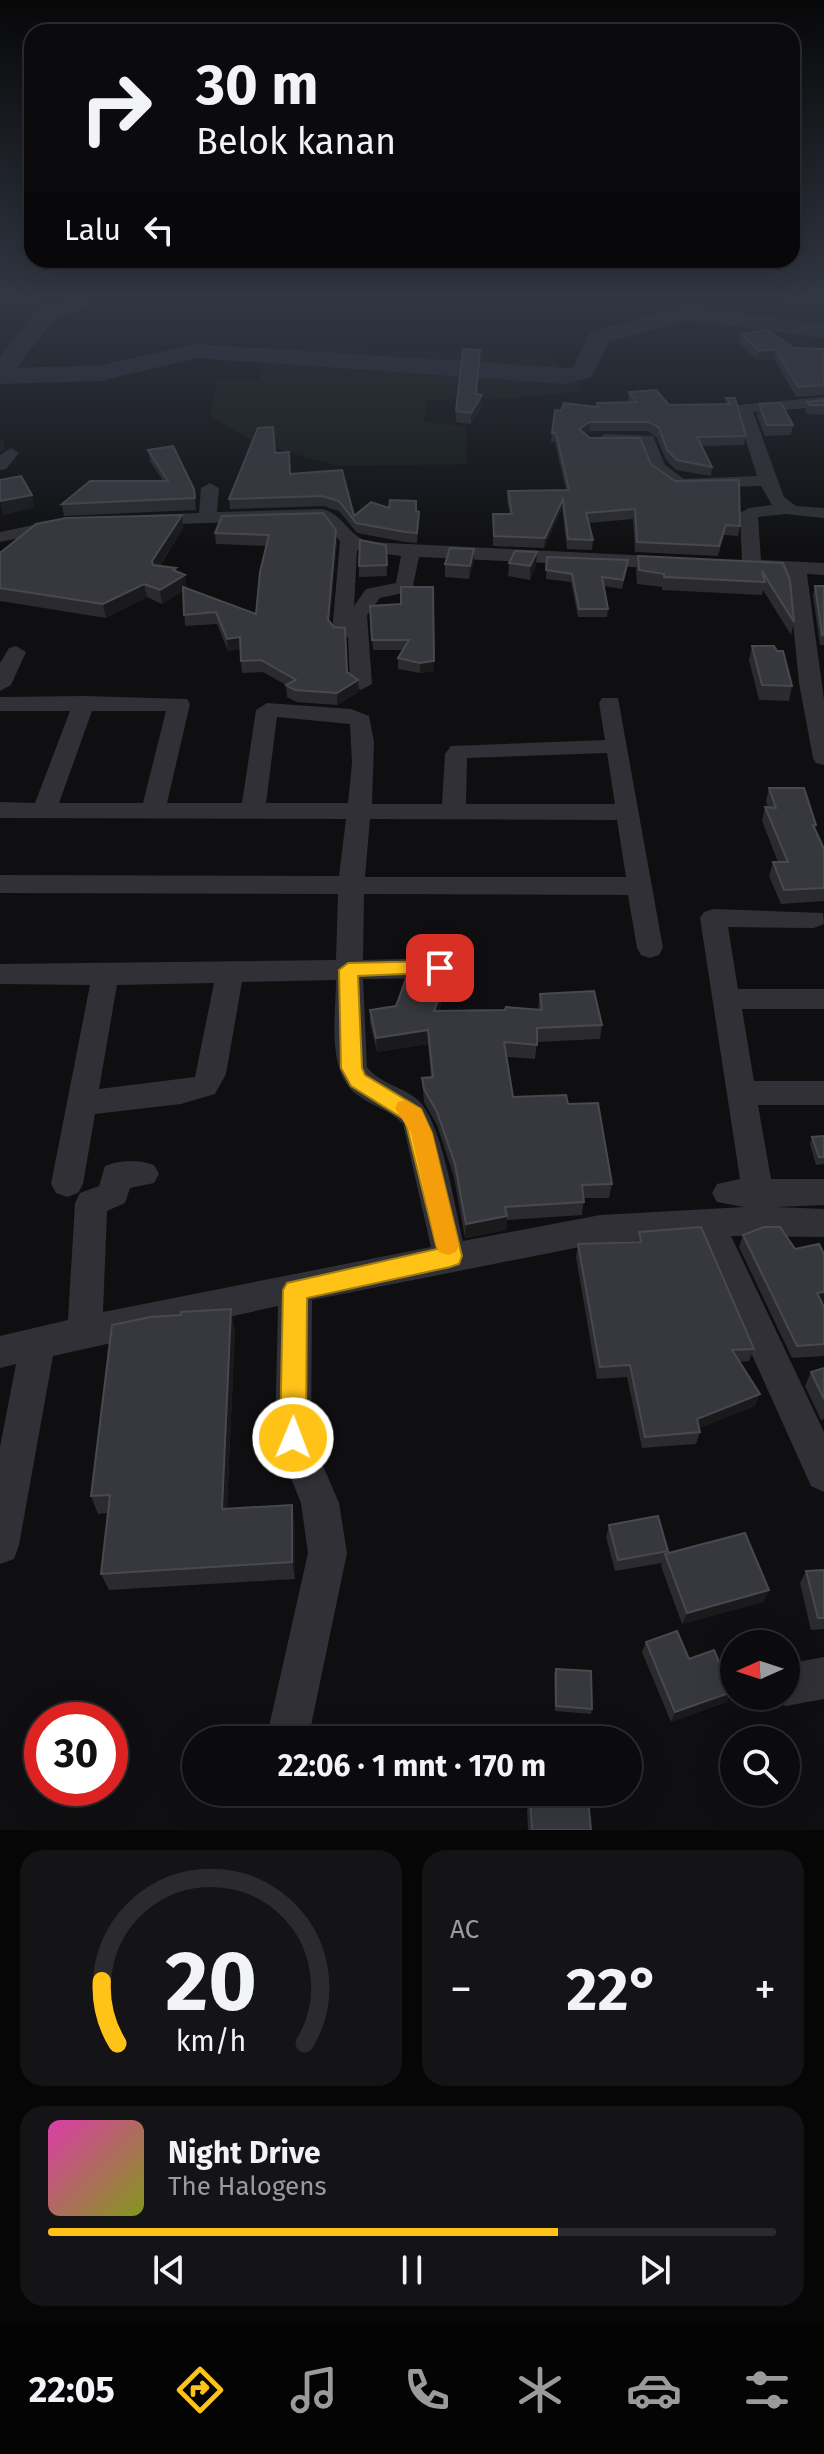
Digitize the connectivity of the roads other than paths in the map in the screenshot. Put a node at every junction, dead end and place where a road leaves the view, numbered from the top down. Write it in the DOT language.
graph roads {
  1 [pos="824,402"];
  2 [pos="589,439"];
  3 [pos="767,481"];
  4 [pos="210,488"];
  5 [pos="785,509"];
  6 [pos="824,513"];
  7 [pos="208,517"];
  8 [pos="134,520"];
  9 [pos="81,522"];
  10 [pos="0,537"];
  11 [pos="349,540"];
  12 [pos="411,551"];
  13 [pos="692,564"];
  14 [pos="722,565"];
  15 [pos="752,565"];
  16 [pos="797,566"];
  17 [pos="824,569"];
  18 [pos="342,632"];
  19 [pos="16,652"];
  20 [pos="361,684"];
  21 [pos="0,685"];
  22 [pos="84,703"];
  23 [pos="610,703"];
  24 [pos="0,704"];
  25 [pos="617,746"];
  26 [pos="824,758"];
  27 [pos="454,809"];
  28 [pos="0,810"];
  29 [pos="44,810"];
  30 [pos="153,810"];
  31 [pos="359,811"];
  32 [pos="253,812"];
  33 [pos="626,812"];
  34 [pos="0,884"];
  35 [pos="351,885"];
  36 [pos="638,886"];
  37 [pos="814,919"];
  38 [pos="650,948"];
  39 [pos="440,968"];
  40 [pos="348,970"];
  41 [pos="230,972"];
  42 [pos="0,974"];
  43 [pos="105,975"];
  44 [pos="726,999"];
  45 [pos="824,999"];
  46 [pos="741,1093"];
  47 [pos="824,1093"];
  48 [pos="83,1103"];
  49 [pos="143,1174"];
  50 [pos="67,1184"];
  51 [pos="824,1192"];
  52 [pos="749,1201"];
  53 [pos="708,1222"];
  54 [pos="824,1223"];
  55 [pos="450,1256"];
  56 [pos="295,1290"];
  57 [pos="85,1332"];
  58 [pos="38,1343"];
  59 [pos="0,1352"];
  60 [pos="824,1473"];
  61 [pos="0,1545"];
  62 [pos="824,1678"];
  63 [pos="800,1682"];
  64 [pos="290,1726"];
  1 -- 3 [label="street"];
  2 -- 3 [label="street"];
  3 -- 5 [label="street"];
  4 -- 7 [label="street"];
  5 -- 6 [label="street"];
  5 -- 15 [label="street"];
  7 -- 8 [label="street"];
  7 -- 11 [label="street"];
  9 -- 10 [label="street"];
  11 -- 12 [label="street"];
  11 -- 18 [label="street"];
  12 -- 13 [label="street"];
  12 -- 20 [label="street"];
  14 -- 15 [label="street"];
  15 -- 16 [label="street"];
  16 -- 17 [label="street"];
  16 -- 26 [label="street"];
  19 -- 21 [label="street"];
  22 -- 24 [label="street"];
  22 -- 29 [label="street"];
  22 -- 30 [label="street"];
  23 -- 25 [label="street"];
  25 -- 27 [label="street"];
  25 -- 33 [label="street"];
  27 -- 31 [label="street"];
  27 -- 33 [label="street"];
  28 -- 29 [label="street"];
  29 -- 30 [label="street"];
  30 -- 32 [label="street"];
  31 -- 32 [label="street"];
  31 -- 32 [label="street"];
  31 -- 35 [label="street"];
  33 -- 36 [label="street"];
  34 -- 35 [label="street"];
  35 -- 36 [label="street"];
  35 -- 40 [label="street"];
  36 -- 38 [label="street"];
  37 -- 44 [label="street"];
  39 -- 40 [label="street"];
  40 -- 41 [label="street"];
  40 -- 55 [label="street"];
  41 -- 43 [label="street"];
  41 -- 48 [label="street"];
  42 -- 43 [label="street"];
  43 -- 48 [label="street"];
  44 -- 45 [label="street"];
  44 -- 46 [label="street"];
  46 -- 47 [label="street"];
  46 -- 52 [label="street"];
  48 -- 50 [label="street"];
  49 -- 57 [label="street"];
  51 -- 52 [label="street"];
  52 -- 53 [label="street"];
  52 -- 54 [label="street"];
  53 -- 55 [label="street"];
  53 -- 60 [label="street"];
  55 -- 56 [label="street"];
  56 -- 57 [label="street"];
  56 -- 64 [label="street"];
  57 -- 58 [label="street"];
  58 -- 59 [label="street"];
  58 -- 61 [label="street"];
  62 -- 63 [label="street"];
}
